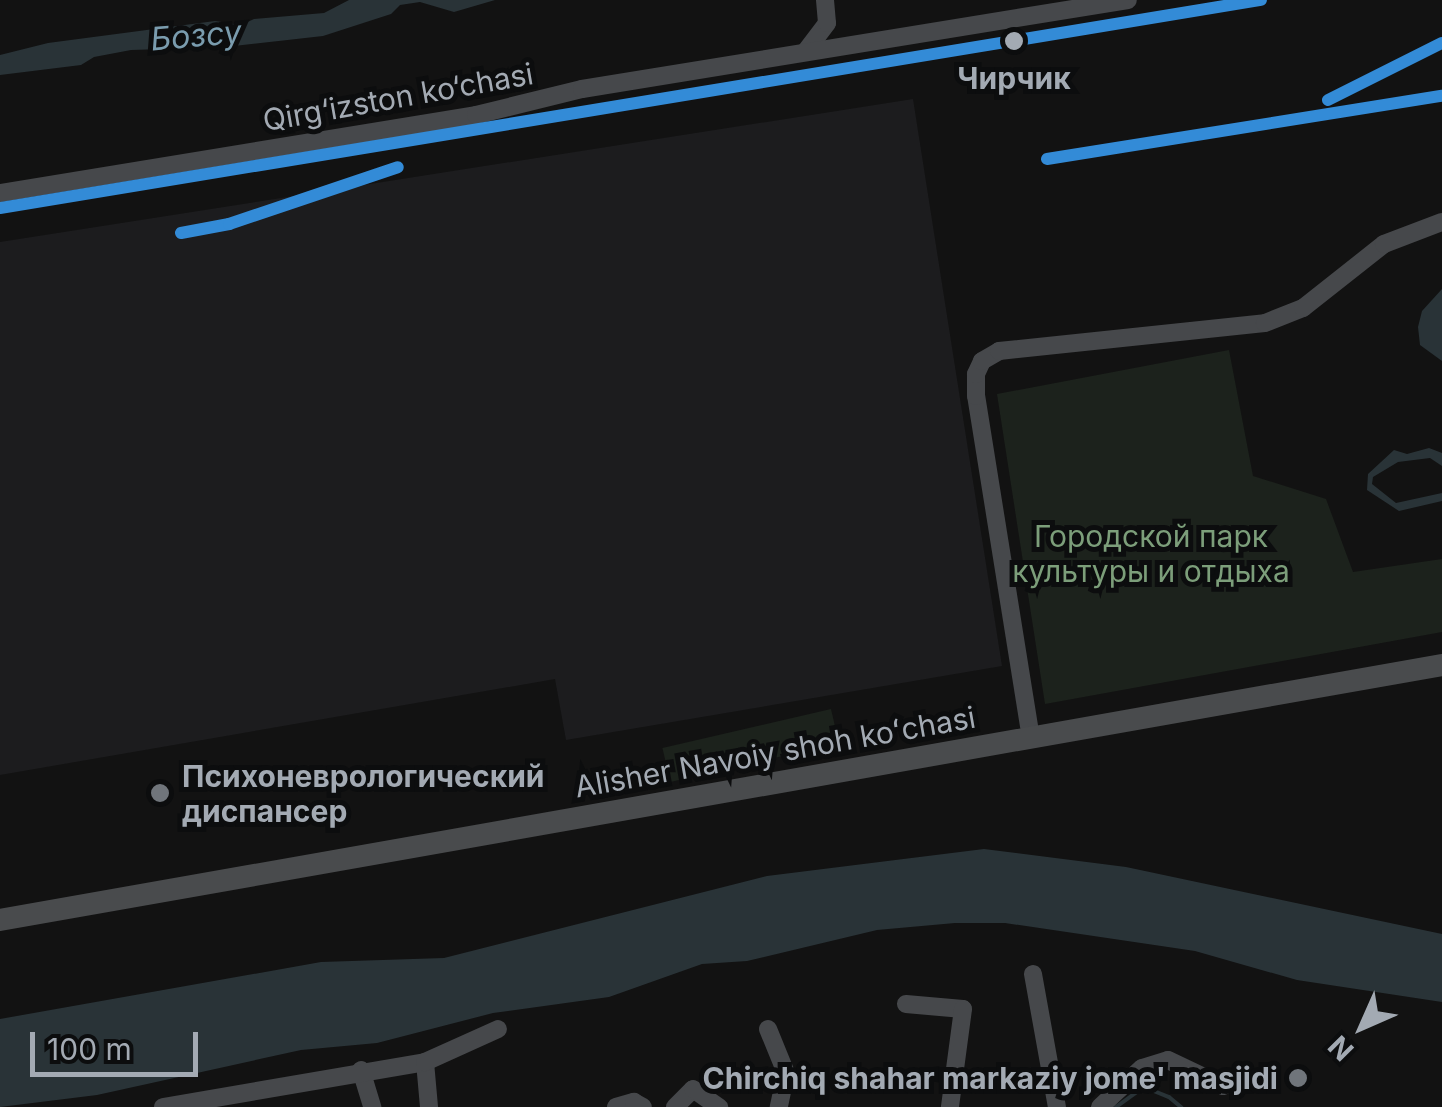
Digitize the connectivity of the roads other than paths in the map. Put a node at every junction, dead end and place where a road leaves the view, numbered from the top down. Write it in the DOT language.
graph roads {
  1 [pos="825,0"];
  2 [pos="1012,0"];
  3 [pos="1128,0"];
  4 [pos="1062,5"];
  5 [pos="1025,14"];
  6 [pos="806,51"];
  7 [pos="0,193"];
  8 [pos="1442,222"];
  9 [pos="1442,654"];
  10 [pos="1442,665"];
  11 [pos="1030,731"];
  12 [pos="0,904"];
  13 [pos="0,920"];
  14 [pos="1033,974"];
  15 [pos="906,1004"];
  16 [pos="498,1029"];
  17 [pos="768,1029"];
  18 [pos="424,1062"];
  19 [pos="361,1070"];
  20 [pos="1222,1086"];
  21 [pos="221,1102"];
  22 [pos="163,1107"];
  23 [pos="372,1107"];
  24 [pos="430,1107"];
  25 [pos="616,1107"];
  26 [pos="643,1107"];
  27 [pos="675,1107"];
  28 [pos="720,1107"];
  29 [pos="779,1107"];
  30 [pos="950,1107"];
  31 [pos="1057,1107"];
  32 [pos="1100,1107"];
  1 -- 6 [label="street"];
  2 -- 5 [label="street"];
  3 -- 4 [label="street, Qirg‘izston ko‘chasi"];
  4 -- 5 [label="street, Qirg‘izston ko‘chasi"];
  5 -- 6 [label="street, Qirg‘izston ko‘chasi"];
  6 -- 7 [label="street, Qirg‘izston ko‘chasi"];
  8 -- 11 [label="street"];
  9 -- 11 [label="main road, Alisher Navoiy shoh koʻchasi"];
  10 -- 11 [label="main road, Alisher Navoiy shoh koʻchasi"];
  11 -- 12 [label="main road, Alisher Navoiy shoh koʻchasi"];
  11 -- 13 [label="main road, Alisher Navoiy shoh koʻchasi"];
  14 -- 31 [label="street"];
  15 -- 30 [label="street"];
  16 -- 18 [label="street"];
  17 -- 29 [label="street"];
  18 -- 19 [label="street"];
  18 -- 24 [label="street"];
  19 -- 21 [label="street"];
  19 -- 23 [label="street"];
  20 -- 32 [label="street"];
  21 -- 22 [label="street"];
  25 -- 26 [label="street"];
  27 -- 28 [label="street"];
}
